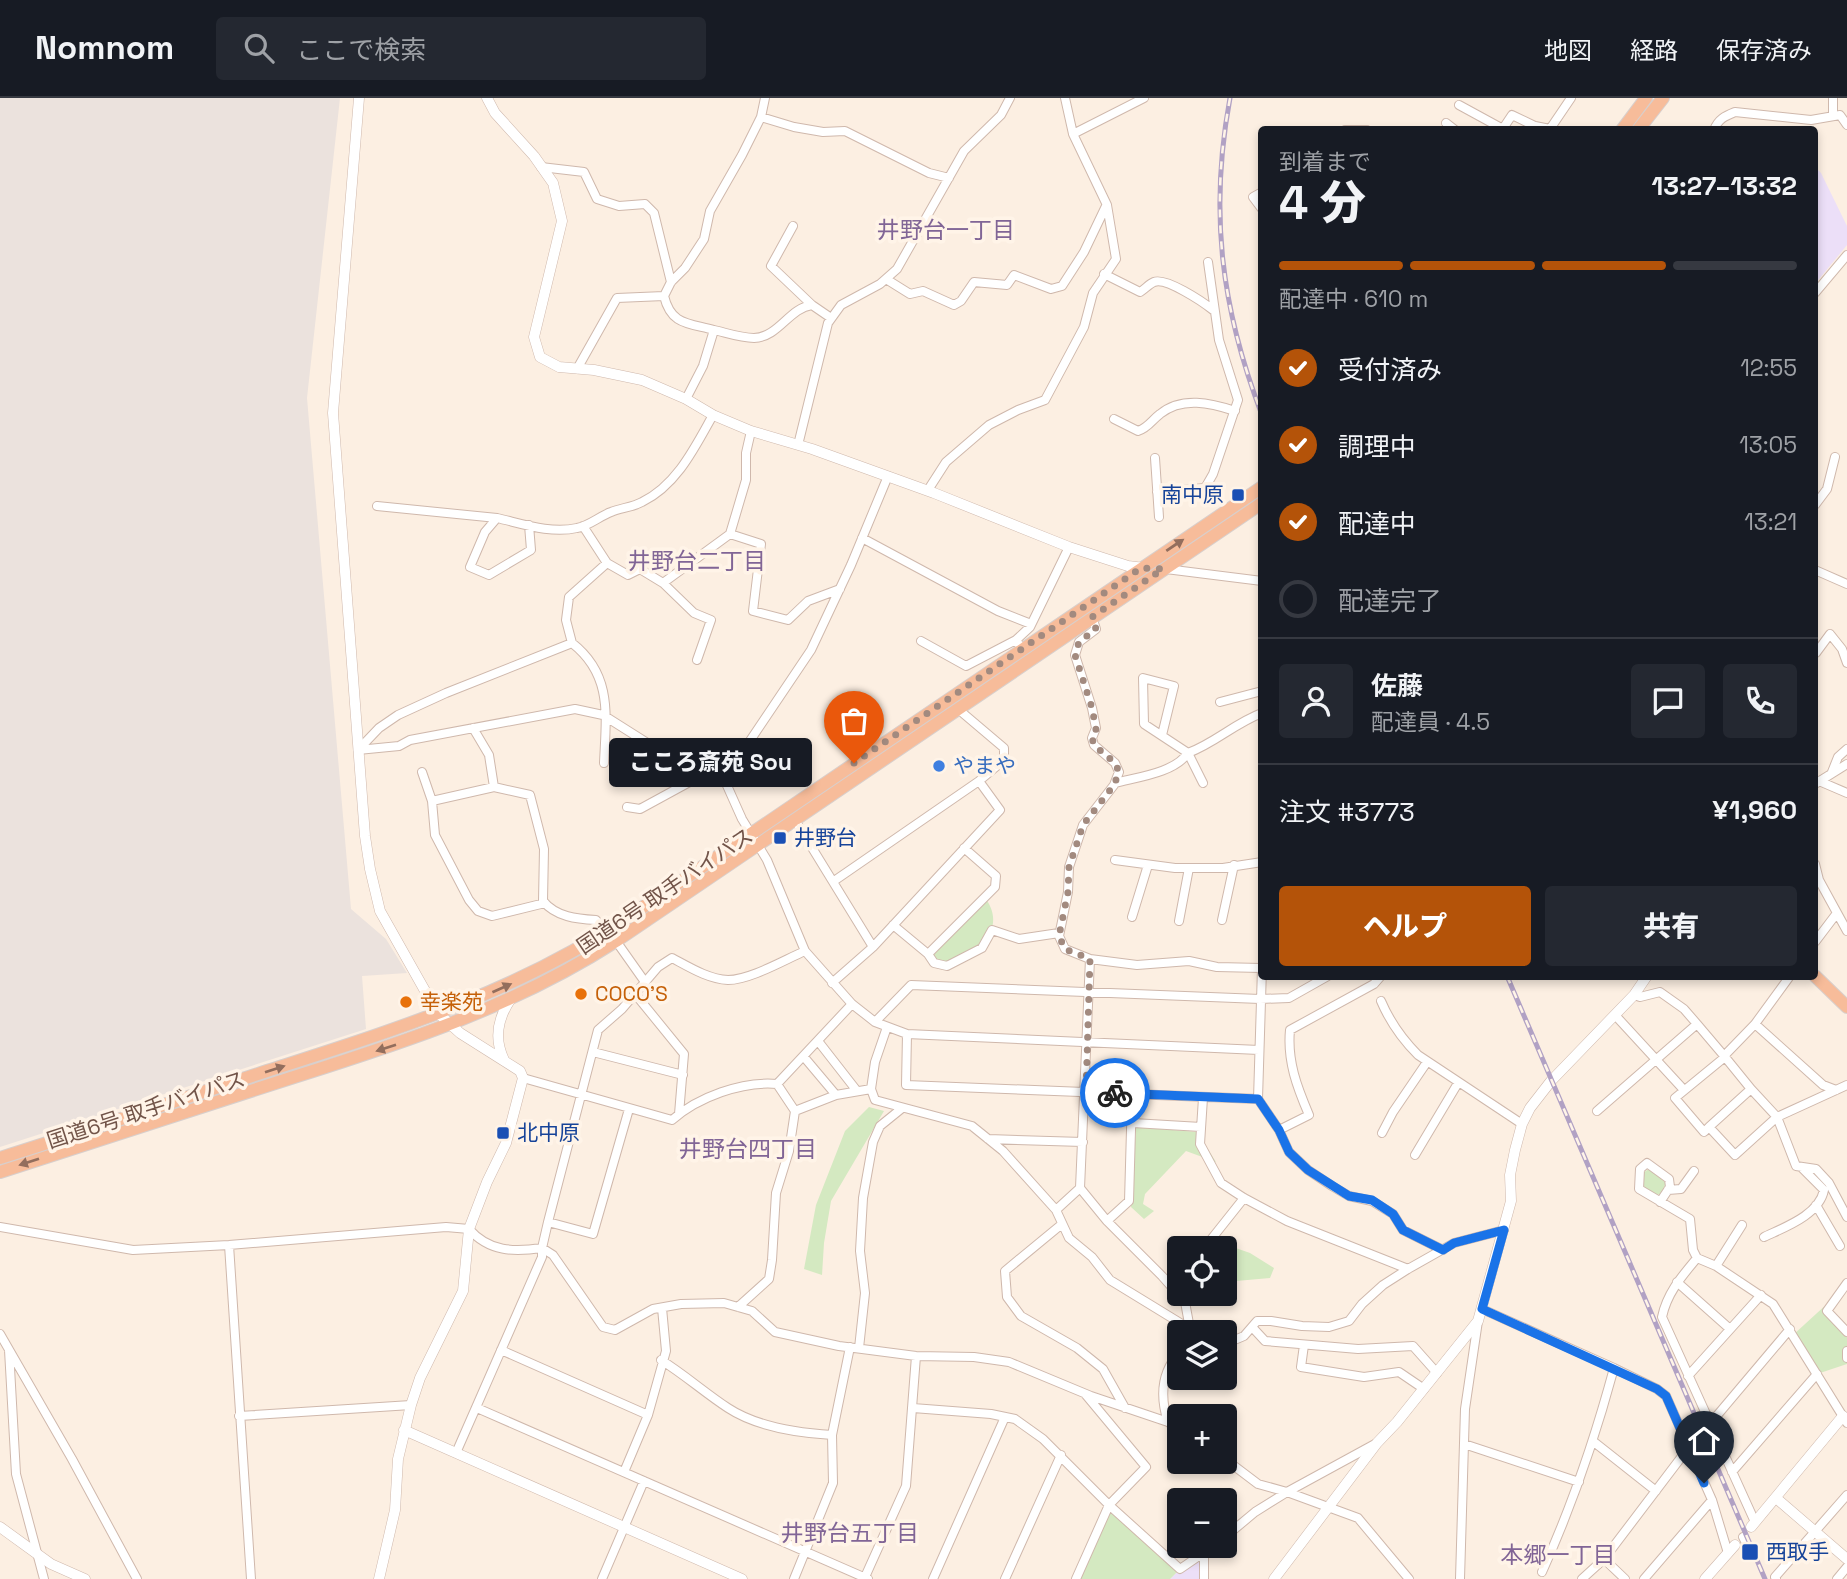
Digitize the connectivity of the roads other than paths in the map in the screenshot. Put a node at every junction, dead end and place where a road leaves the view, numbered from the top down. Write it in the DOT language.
graph roads {
  1 [pos="359,98"];
  2 [pos="487,98"];
  3 [pos="765,98"];
  4 [pos="1010,98"];
  5 [pos="1065,98"];
  6 [pos="1144,98"];
  7 [pos="1571,98"];
  8 [pos="1646,98"];
  9 [pos="1663,98"];
  10 [pos="1833,98"];
  11 [pos="1459,104"];
  12 [pos="1840,114"];
  13 [pos="761,117"];
  14 [pos="1446,123"];
  15 [pos="1847,125"];
  16 [pos="1450,126"];
  17 [pos="1498,126"];
  18 [pos="1505,126"];
  19 [pos="1535,126"];
  20 [pos="1552,126"];
  21 [pos="1625,126"];
  22 [pos="1644,126"];
  23 [pos="1716,126"];
  24 [pos="1073,134"];
  25 [pos="541,167"];
  26 [pos="949,178"];
  27 [pos="1107,205"];
  28 [pos="793,226"];
  29 [pos="1847,255"];
  30 [pos="1208,262"];
  31 [pos="1104,274"];
  32 [pos="886,279"];
  33 [pos="671,282"];
  34 [pos="1818,289"];
  35 [pos="664,296"];
  36 [pos="813,305"];
  37 [pos="1213,310"];
  38 [pos="831,318"];
  39 [pos="714,330"];
  40 [pos="577,369"];
  41 [pos="686,398"];
  42 [pos="1235,411"];
  43 [pos="713,415"];
  44 [pos="1114,419"];
  45 [pos="751,431"];
  46 [pos="798,445"];
  47 [pos="1835,457"];
  48 [pos="1154,458"];
  49 [pos="888,477"];
  50 [pos="1258,490"];
  51 [pos="928,491"];
  52 [pos="1157,492"];
  53 [pos="1818,501"];
  54 [pos="377,506"];
  55 [pos="1258,506"];
  56 [pos="1159,517"];
  57 [pos="497,518"];
  58 [pos="528,525"];
  59 [pos="583,526"];
  60 [pos="730,534"];
  61 [pos="862,538"];
  62 [pos="1069,547"];
  63 [pos="607,563"];
  64 [pos="1141,568"];
  65 [pos="1163,569"];
  66 [pos="1818,571"];
  67 [pos="1258,580"];
  68 [pos="663,583"];
  69 [pos="1847,584"];
  70 [pos="840,589"];
  71 [pos="1092,617"];
  72 [pos="1031,624"];
  73 [pos="921,641"];
  74 [pos="572,643"];
  75 [pos="1019,645"];
  76 [pos="1818,650"];
  77 [pos="697,660"];
  78 [pos="1847,663"];
  79 [pos="1258,692"];
  80 [pos="1220,702"];
  81 [pos="958,709"];
  82 [pos="1258,714"];
  83 [pos="606,717"];
  84 [pos="473,728"];
  85 [pos="1162,735"];
  86 [pos="1847,749"];
  87 [pos="358,750"];
  88 [pos="1188,753"];
  89 [pos="604,763"];
  90 [pos="1847,764"];
  91 [pos="422,772"];
  92 [pos="706,773"];
  93 [pos="1832,774"];
  94 [pos="979,781"];
  95 [pos="1818,781"];
  96 [pos="725,782"];
  97 [pos="1818,782"];
  98 [pos="1115,783"];
  99 [pos="1203,783"];
  100 [pos="494,787"];
  101 [pos="1847,793"];
  102 [pos="432,801"];
  103 [pos="627,807"];
  104 [pos="794,820"];
  105 [pos="755,840"];
  106 [pos="964,848"];
  107 [pos="1115,860"];
  108 [pos="1258,862"];
  109 [pos="1148,865"];
  110 [pos="1234,865"];
  111 [pos="1189,868"];
  112 [pos="1818,876"];
  113 [pos="834,881"];
  114 [pos="545,903"];
  115 [pos="1837,913"];
  116 [pos="1132,917"];
  117 [pos="1222,920"];
  118 [pos="1179,921"];
  119 [pos="893,925"];
  120 [pos="1847,931"];
  121 [pos="1059,933"];
  122 [pos="611,937"];
  123 [pos="1818,938"];
  124 [pos="873,947"];
  125 [pos="805,951"];
  126 [pos="928,954"];
  127 [pos="1090,959"];
  128 [pos="1258,968"];
  129 [pos="1818,979"];
  130 [pos="1261,980"];
  131 [pos="1321,980"];
  132 [pos="1378,980"];
  133 [pos="1644,980"];
  134 [pos="1787,980"];
  135 [pos="645,982"];
  136 [pos="832,983"];
  137 [pos="1089,992"];
  138 [pos="635,995"];
  139 [pos="1634,995"];
  140 [pos="1261,999"];
  141 [pos="510,1000"];
  142 [pos="1381,1001"];
  143 [pos="852,1004"];
  144 [pos="1847,1007"];
  145 [pos="439,1014"];
  146 [pos="1615,1014"];
  147 [pos="875,1022"];
  148 [pos="1697,1024"];
  149 [pos="1755,1024"];
  150 [pos="450,1025"];
  151 [pos="887,1027"];
  152 [pos="907,1034"];
  153 [pos="818,1041"];
  154 [pos="1087,1041"];
  155 [pos="1259,1050"];
  156 [pos="593,1052"];
  157 [pos="1724,1056"];
  158 [pos="804,1057"];
  159 [pos="1656,1058"];
  160 [pos="505,1061"];
  161 [pos="1427,1062"];
  162 [pos="683,1075"];
  163 [pos="523,1078"];
  164 [pos="1458,1083"];
  165 [pos="777,1084"];
  166 [pos="1847,1085"];
  167 [pos="870,1089"];
  168 [pos="1751,1089"];
  169 [pos="1684,1090"];
  170 [pos="1836,1090"];
  171 [pos="857,1091"];
  172 [pos="1086,1092"];
  173 [pos="1132,1094"];
  174 [pos="582,1095"];
  175 [pos="836,1095"];
  176 [pos="1203,1098"];
  177 [pos="1258,1099"];
  178 [pos="629,1109"];
  179 [pos="901,1109"];
  180 [pos="795,1111"];
  181 [pos="1597,1111"];
  182 [pos="679,1114"];
  183 [pos="1777,1117"];
  184 [pos="1133,1123"];
  185 [pos="1522,1124"];
  186 [pos="1201,1127"];
  187 [pos="1709,1127"];
  188 [pos="1279,1130"];
  189 [pos="1382,1133"];
  190 [pos="987,1139"];
  191 [pos="1083,1142"];
  192 [pos="1415,1155"];
  193 [pos="0,1158"];
  194 [pos="1801,1167"];
  195 [pos="1695,1171"];
  196 [pos="0,1172"];
  197 [pos="1080,1188"];
  198 [pos="1668,1190"];
  199 [pos="1244,1198"];
  200 [pos="1660,1202"];
  201 [pos="1816,1205"];
  202 [pos="1056,1210"];
  203 [pos="1847,1217"];
  204 [pos="1107,1221"];
  205 [pos="548,1223"];
  206 [pos="1062,1224"];
  207 [pos="1742,1225"];
  208 [pos="0,1227"];
  209 [pos="469,1229"];
  210 [pos="1504,1230"];
  211 [pos="1214,1236"];
  212 [pos="1764,1237"];
  213 [pos="229,1245"];
  214 [pos="1840,1246"];
  215 [pos="542,1248"];
  216 [pos="1443,1250"];
  217 [pos="1697,1258"];
  218 [pos="1716,1266"];
  219 [pos="1408,1269"];
  220 [pos="1677,1282"];
  221 [pos="1847,1283"];
  222 [pos="1761,1295"];
  223 [pos="738,1307"];
  224 [pos="663,1308"];
  225 [pos="1482,1309"];
  226 [pos="1174,1320"];
  227 [pos="1189,1320"];
  228 [pos="1478,1321"];
  229 [pos="1252,1327"];
  230 [pos="1730,1329"];
  231 [pos="1790,1329"];
  232 [pos="1847,1332"];
  233 [pos="0,1334"];
  234 [pos="1237,1339"];
  235 [pos="1304,1345"];
  236 [pos="9,1348"];
  237 [pos="854,1348"];
  238 [pos="501,1350"];
  239 [pos="1847,1350"];
  240 [pos="916,1356"];
  241 [pos="1847,1358"];
  242 [pos="661,1360"];
  243 [pos="1614,1368"];
  244 [pos="1437,1373"];
  245 [pos="1167,1374"];
  246 [pos="1817,1374"];
  247 [pos="1688,1376"];
  248 [pos="1424,1389"];
  249 [pos="1085,1393"];
  250 [pos="411,1405"];
  251 [pos="477,1408"];
  252 [pos="913,1408"];
  253 [pos="1125,1408"];
  254 [pos="648,1415"];
  255 [pos="239,1416"];
  256 [pos="1005,1417"];
  257 [pos="1167,1417"];
  258 [pos="1845,1419"];
  259 [pos="1167,1422"];
  260 [pos="1709,1425"];
  261 [pos="404,1430"];
  262 [pos="832,1435"];
  263 [pos="1594,1442"];
  264 [pos="1377,1443"];
  265 [pos="1464,1444"];
  266 [pos="1689,1447"];
  267 [pos="456,1453"];
  268 [pos="1062,1455"];
  269 [pos="1237,1468"];
  270 [pos="624,1472"];
  271 [pos="1732,1472"];
  272 [pos="645,1480"];
  273 [pos="1579,1482"];
  274 [pos="1656,1491"];
  275 [pos="1287,1492"];
  276 [pos="1847,1495"];
  277 [pos="1776,1498"];
  278 [pos="1712,1500"];
  279 [pos="1109,1505"];
  280 [pos="1329,1506"];
  281 [pos="1753,1525"];
  282 [pos="0,1527"];
  283 [pos="625,1527"];
  284 [pos="1237,1527"];
  285 [pos="1814,1532"];
  286 [pos="1738,1544"];
  287 [pos="806,1552"];
  288 [pos="38,1555"];
  289 [pos="1167,1557"];
  290 [pos="1168,1558"];
  291 [pos="1199,1558"];
  292 [pos="1204,1558"];
  293 [pos="1604,1559"];
  294 [pos="1847,1559"];
  295 [pos="1847,1567"];
  296 [pos="1542,1572"];
  297 [pos="867,1578"];
  298 [pos="44,1579"];
  299 [pos="85,1579"];
  300 [pos="137,1579"];
  301 [pos="251,1579"];
  302 [pos="379,1579"];
  303 [pos="602,1579"];
  304 [pos="742,1579"];
  305 [pos="794,1579"];
  306 [pos="933,1579"];
  307 [pos="1006,1579"];
  308 [pos="1076,1579"];
  309 [pos="1204,1579"];
  310 [pos="1274,1579"];
  311 [pos="1409,1579"];
  312 [pos="1460,1579"];
  313 [pos="1582,1579"];
  314 [pos="1625,1579"];
  315 [pos="1644,1579"];
  316 [pos="1705,1579"];
  317 [pos="1776,1579"];
  318 [pos="1837,1579"];
  1 -- 87 [label="street"];
  2 -- 25 [label="street"];
  3 -- 13 [label="street"];
  4 -- 26 [label="street"];
  5 -- 24 [label="street"];
  6 -- 24 [label="street"];
  7 -- 20 [label="street"];
  8 -- 21 [label="highway"];
  9 -- 22 [label="highway"];
  10 -- 12 [label="street"];
  11 -- 17 [label="street"];
  12 -- 15 [label="street"];
  12 -- 23 [label="street"];
  13 -- 26 [label="street"];
  13 -- 33 [label="street"];
  14 -- 16 [label="street"];
  18 -- 19 [label="street"];
  24 -- 27 [label="street"];
  25 -- 33 [label="street"];
  25 -- 40 [label="street"];
  26 -- 32 [label="street"];
  27 -- 31 [label="street"];
  27 -- 32 [label="street"];
  28 -- 36 [label="street"];
  29 -- 34 [label="street"];
  30 -- 37 [label="street"];
  31 -- 37 [label="street"];
  31 -- 51 [label="street"];
  32 -- 38 [label="street"];
  33 -- 35 [label="street"];
  35 -- 39 [label="street"];
  35 -- 40 [label="street"];
  36 -- 38 [label="street"];
  36 -- 39 [label="street"];
  37 -- 42 [label="street"];
  38 -- 46 [label="street"];
  39 -- 41 [label="street"];
  40 -- 41 [label="street"];
  41 -- 43 [label="street"];
  42 -- 44 [label="street"];
  42 -- 52 [label="street"];
  43 -- 45 [label="street"];
  43 -- 59 [label="street"];
  45 -- 46 [label="street"];
  45 -- 60 [label="street"];
  46 -- 49 [label="street"];
  47 -- 53 [label="street"];
  48 -- 52 [label="street"];
  49 -- 51 [label="street"];
  49 -- 61 [label="street"];
  64 -- 50 [label="highway, 国道6号 取手バイパス, one-way"];
  51 -- 62 [label="street"];
  52 -- 56 [label="street"];
  54 -- 57 [label="street"];
  55 -- 65 [label="highway, 国道6号 取手バイパス"];
  57 -- 58 [label="street"];
  57 -- 58 [label="street"];
  58 -- 59 [label="street"];
  59 -- 63 [label="street"];
  60 -- 68 [label="street"];
  60 -- 70 [label="street"];
  61 -- 70 [label="street"];
  61 -- 72 [label="street"];
  62 -- 64 [label="street"];
  62 -- 72 [label="street"];
  63 -- 68 [label="street"];
  63 -- 74 [label="street"];
  64 -- 65 [label="street"];
  64 -- 75 [label="highway, 国道6号 取手バイパス"];
  65 -- 67 [label="street"];
  65 -- 71 [label="highway, 国道6号 取手バイパス"];
  66 -- 69 [label="street"];
  68 -- 77 [label="street"];
  70 -- 96 [label="street"];
  71 -- 81 [label="highway, 国道6号 取手バイパス"];
  71 -- 98 [label="street"];
  72 -- 75 [label="street"];
  73 -- 75 [label="street"];
  74 -- 83 [label="street"];
  74 -- 87 [label="street"];
  75 -- 105 [label="highway, 国道6号 取手バイパス"];
  76 -- 78 [label="street"];
  79 -- 80 [label="street"];
  81 -- 94 [label="street"];
  81 -- 104 [label="highway, 国道6号 取手バイパス"];
  82 -- 88 [label="street"];
  83 -- 84 [label="street"];
  83 -- 89 [label="street"];
  83 -- 92 [label="street"];
  84 -- 87 [label="street"];
  84 -- 100 [label="street"];
  85 -- 85 [label="street"];
  85 -- 88 [label="street"];
  86 -- 93 [label="street"];
  87 -- 145 [label="street"];
  88 -- 98 [label="street"];
  88 -- 99 [label="street"];
  90 -- 93 [label="street"];
  91 -- 102 [label="street"];
  92 -- 96 [label="street"];
  92 -- 103 [label="street"];
  93 -- 95 [label="street"];
  94 -- 106 [label="street"];
  94 -- 113 [label="street"];
  96 -- 105 [label="street"];
  97 -- 101 [label="street"];
  98 -- 121 [label="street"];
  100 -- 102 [label="street"];
  100 -- 114 [label="street"];
  102 -- 114 [label="street"];
  104 -- 105 [label="highway, 国道6号 取手バイパス"];
  104 -- 113 [label="street"];
  105 -- 122 [label="highway, 国道6号 取手バイパス"];
  105 -- 125 [label="street"];
  106 -- 119 [label="street"];
  106 -- 126 [label="street"];
  107 -- 109 [label="street"];
  108 -- 110 [label="street"];
  109 -- 111 [label="street"];
  109 -- 116 [label="street"];
  110 -- 111 [label="street"];
  110 -- 117 [label="street"];
  111 -- 118 [label="street"];
  112 -- 115 [label="street"];
  113 -- 124 [label="street"];
  114 -- 122 [label="street"];
  115 -- 120 [label="street"];
  115 -- 123 [label="street"];
  119 -- 124 [label="street"];
  119 -- 126 [label="street"];
  121 -- 126 [label="street"];
  121 -- 127 [label="street"];
  122 -- 135 [label="street"];
  122 -- 141 [label="highway, 国道6号 取手バイパス"];
  145 -- 122 [label="highway, 国道6号 取手バイパス, one-way"];
  124 -- 136 [label="street"];
  125 -- 135 [label="street"];
  125 -- 136 [label="street"];
  127 -- 128 [label="street"];
  127 -- 137 [label="street"];
  129 -- 144 [label="highway"];
  130 -- 140 [label="street"];
  131 -- 140 [label="street"];
  132 -- 188 [label="street"];
  133 -- 139 [label="street"];
  134 -- 149 [label="street"];
  135 -- 138 [label="street"];
  136 -- 143 [label="street"];
  137 -- 140 [label="street"];
  137 -- 147 [label="street"];
  137 -- 154 [label="street"];
  138 -- 156 [label="street"];
  138 -- 162 [label="street"];
  139 -- 146 [label="street"];
  139 -- 148 [label="street"];
  140 -- 155 [label="street"];
  141 -- 150 [label="highway, 国道6号 取手バイパス"];
  141 -- 160 [label="street"];
  142 -- 161 [label="street"];
  143 -- 147 [label="street"];
  143 -- 153 [label="street"];
  145 -- 150 [label="street"];
  193 -- 145 [label="highway, 国道6号 取手バイパス, one-way"];
  146 -- 159 [label="street"];
  146 -- 185 [label="street"];
  147 -- 151 [label="street"];
  148 -- 157 [label="street"];
  148 -- 159 [label="street"];
  149 -- 157 [label="street"];
  149 -- 170 [label="street"];
  150 -- 160 [label="street"];
  150 -- 196 [label="highway, 国道6号 取手バイパス, one-way"];
  151 -- 152 [label="street"];
  151 -- 167 [label="street"];
  152 -- 154 [label="street"];
  152 -- 172 [label="street"];
  153 -- 158 [label="street"];
  153 -- 171 [label="street"];
  154 -- 155 [label="street"];
  154 -- 172 [label="street"];
  155 -- 177 [label="street"];
  156 -- 162 [label="street"];
  156 -- 174 [label="street"];
  157 -- 168 [label="street"];
  157 -- 169 [label="street"];
  158 -- 165 [label="street"];
  158 -- 175 [label="street"];
  159 -- 169 [label="street"];
  159 -- 181 [label="street"];
  160 -- 163 [label="street"];
  161 -- 164 [label="street"];
  161 -- 189 [label="street"];
  162 -- 182 [label="street"];
  163 -- 174 [label="street"];
  163 -- 209 [label="street"];
  164 -- 185 [label="street"];
  164 -- 192 [label="street"];
  165 -- 180 [label="street"];
  165 -- 182 [label="street"];
  166 -- 170 [label="street"];
  167 -- 171 [label="street"];
  167 -- 179 [label="street"];
  168 -- 183 [label="street"];
  168 -- 187 [label="street"];
  169 -- 187 [label="street"];
  170 -- 183 [label="street"];
  171 -- 175 [label="street"];
  172 -- 173 [label="street"];
  172 -- 191 [label="street"];
  173 -- 176 [label="street"];
  173 -- 184 [label="street"];
  174 -- 178 [label="street"];
  174 -- 205 [label="street"];
  175 -- 180 [label="street"];
  176 -- 177 [label="street"];
  176 -- 186 [label="street"];
  177 -- 188 [label="street"];
  178 -- 182 [label="street"];
  178 -- 205 [label="street"];
  179 -- 190 [label="street"];
  179 -- 237 [label="street"];
  180 -- 223 [label="street"];
  183 -- 187 [label="street"];
  183 -- 194 [label="street"];
  184 -- 186 [label="street"];
  184 -- 204 [label="street"];
  185 -- 210 [label="street"];
  186 -- 199 [label="street"];
  188 -- 216 [label="street"];
  190 -- 191 [label="street"];
  190 -- 202 [label="street"];
  191 -- 197 [label="street"];
  194 -- 201 [label="street"];
  194 -- 203 [label="street"];
  195 -- 198 [label="street"];
  197 -- 202 [label="street"];
  197 -- 204 [label="street"];
  198 -- 200 [label="street"];
  198 -- 200 [label="street"];
  199 -- 211 [label="street"];
  199 -- 219 [label="street"];
  200 -- 217 [label="street"];
  201 -- 212 [label="street"];
  201 -- 214 [label="street"];
  202 -- 206 [label="street"];
  204 -- 227 [label="street"];
  205 -- 215 [label="street"];
  206 -- 226 [label="street"];
  206 -- 253 [label="street"];
  207 -- 218 [label="street"];
  208 -- 213 [label="street"];
  209 -- 213 [label="street"];
  209 -- 215 [label="street"];
  209 -- 250 [label="street"];
  210 -- 216 [label="street"];
  210 -- 225 [label="street"];
  213 -- 255 [label="street"];
  215 -- 224 [label="street"];
  215 -- 238 [label="street"];
  216 -- 219 [label="street"];
  217 -- 218 [label="street"];
  217 -- 220 [label="street"];
  218 -- 222 [label="street"];
  219 -- 229 [label="street"];
  220 -- 230 [label="street"];
  220 -- 247 [label="street"];
  221 -- 232 [label="street"];
  222 -- 230 [label="street"];
  222 -- 231 [label="street"];
  223 -- 224 [label="street"];
  223 -- 237 [label="street"];
  224 -- 242 [label="street"];
  225 -- 228 [label="street"];
  225 -- 243 [label="street"];
  228 -- 244 [label="street"];
  228 -- 265 [label="street"];
  229 -- 234 [label="street"];
  229 -- 235 [label="street"];
  230 -- 247 [label="street"];
  231 -- 246 [label="street"];
  231 -- 260 [label="street"];
  233 -- 236 [label="street"];
  235 -- 244 [label="street"];
  235 -- 248 [label="street"];
  236 -- 288 [label="street"];
  236 -- 300 [label="street"];
  237 -- 240 [label="street"];
  237 -- 262 [label="street"];
  238 -- 251 [label="street"];
  238 -- 254 [label="street"];
  239 -- 241 [label="street"];
  240 -- 249 [label="street"];
  240 -- 252 [label="street"];
  242 -- 254 [label="street"];
  242 -- 262 [label="street"];
  243 -- 263 [label="street"];
  243 -- 266 [label="street"];
  244 -- 248 [label="street"];
  245 -- 257 [label="street"];
  246 -- 258 [label="street"];
  246 -- 271 [label="street"];
  247 -- 260 [label="street"];
  248 -- 264 [label="street"];
  249 -- 253 [label="street"];
  249 -- 279 [label="street"];
  250 -- 255 [label="street"];
  250 -- 261 [label="street"];
  251 -- 267 [label="street"];
  251 -- 270 [label="street"];
  252 -- 256 [label="street"];
  252 -- 297 [label="street"];
  253 -- 259 [label="street"];
  254 -- 270 [label="street"];
  255 -- 301 [label="street"];
  256 -- 268 [label="street"];
  256 -- 306 [label="street"];
  258 -- 277 [label="street"];
  260 -- 271 [label="street"];
  261 -- 267 [label="street"];
  261 -- 302 [label="street"];
  262 -- 287 [label="street"];
  263 -- 273 [label="street"];
  263 -- 274 [label="street"];
  264 -- 275 [label="street"];
  264 -- 280 [label="street"];
  265 -- 273 [label="street"];
  265 -- 312 [label="street"];
  266 -- 274 [label="street"];
  266 -- 278 [label="street"];
  267 -- 283 [label="street"];
  268 -- 279 [label="street"];
  268 -- 307 [label="street"];
  269 -- 275 [label="street"];
  270 -- 272 [label="street"];
  271 -- 281 [label="street"];
  272 -- 283 [label="street"];
  272 -- 287 [label="street"];
  273 -- 296 [label="street"];
  274 -- 293 [label="street"];
  275 -- 280 [label="street"];
  275 -- 284 [label="street"];
  276 -- 285 [label="street"];
  277 -- 281 [label="street"];
  277 -- 285 [label="street"];
  278 -- 286 [label="street"];
  278 -- 315 [label="street"];
  279 -- 289 [label="street"];
  279 -- 308 [label="street"];
  280 -- 310 [label="street"];
  280 -- 311 [label="street"];
  282 -- 288 [label="street"];
  283 -- 303 [label="street"];
  283 -- 304 [label="street"];
  285 -- 294 [label="street"];
  285 -- 317 [label="street"];
  286 -- 316 [label="street"];
  287 -- 297 [label="street"];
  287 -- 305 [label="street"];
  288 -- 298 [label="street"];
  288 -- 299 [label="street"];
  290 -- 291 [label="street"];
  292 -- 309 [label="street"];
  293 -- 313 [label="street"];
  293 -- 314 [label="street"];
  295 -- 318 [label="street"];
}
